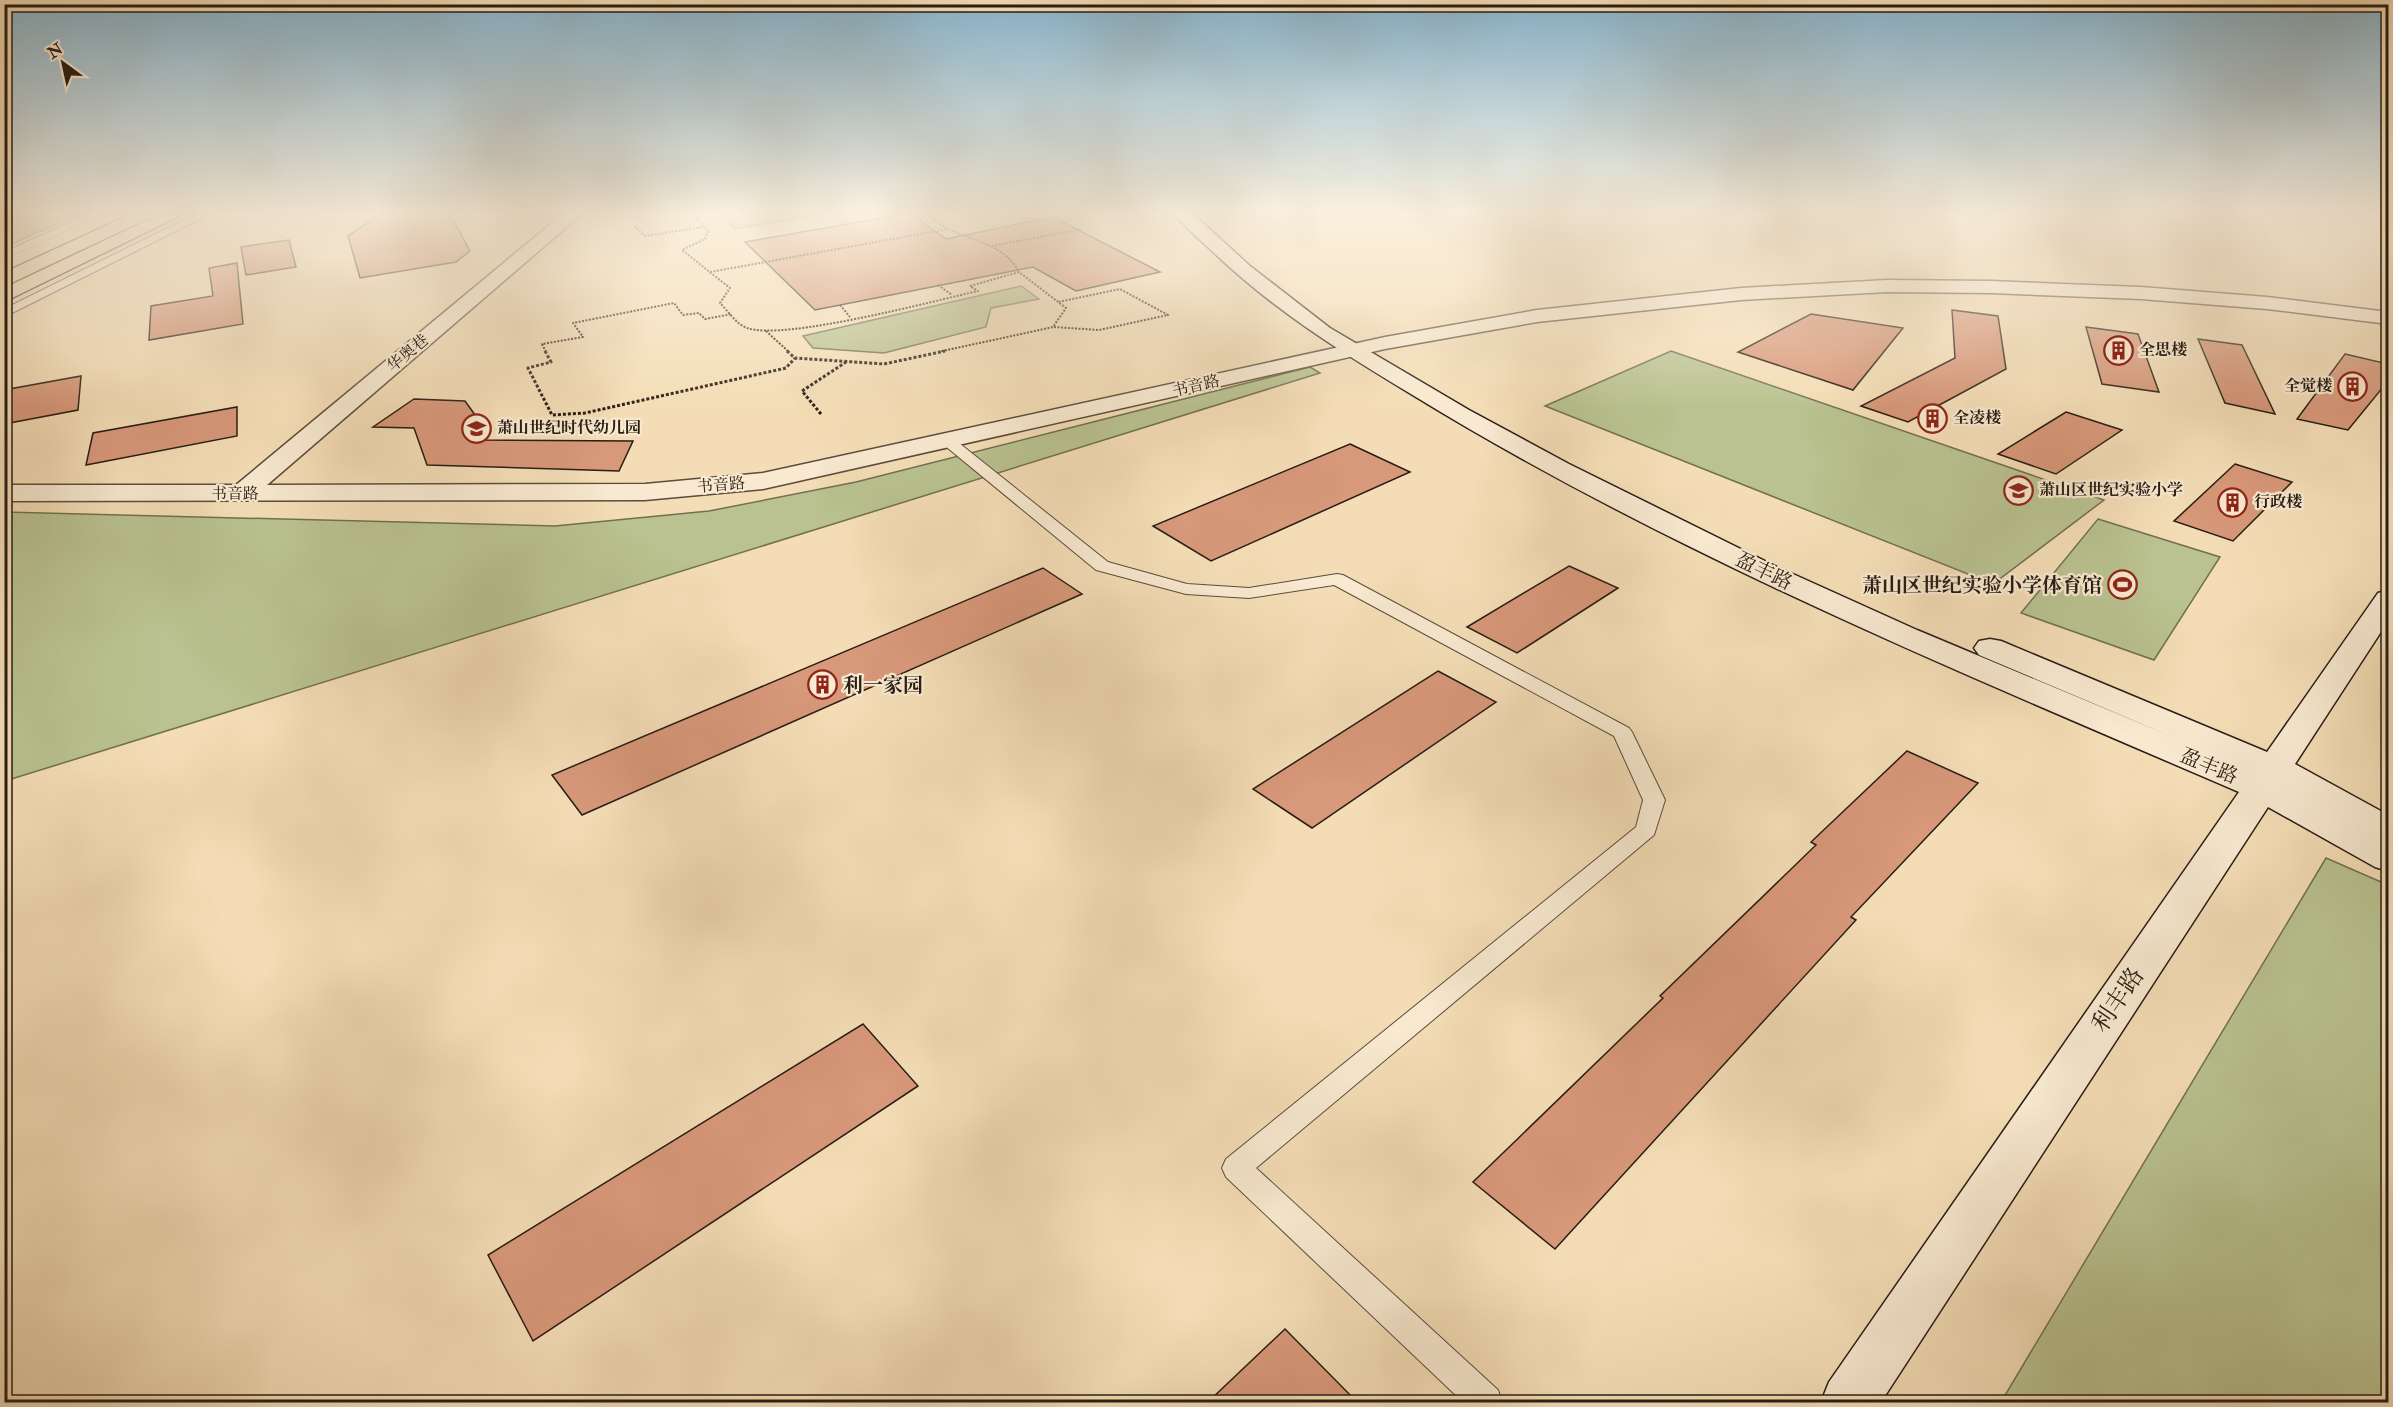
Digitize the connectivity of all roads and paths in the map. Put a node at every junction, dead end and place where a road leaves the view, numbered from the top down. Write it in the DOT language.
graph roads {
  1 [pos="42,278"];
  2 [pos="78,278"];
  3 [pos="498,278"];
  4 [pos="716,278"];
  5 [pos="1005,278"];
  6 [pos="1026,278"];
  7 [pos="1254,278"];
  8 [pos="1276,278"];
  9 [pos="938,285"];
  10 [pos="4,296"];
  11 [pos="953,296"];
  12 [pos="1058,302"];
  13 [pos="840,305"];
  14 [pos="732,314"];
  15 [pos="4,315"];
  16 [pos="850,317"];
  17 [pos="2388,318"];
  18 [pos="1053,327"];
  19 [pos="766,330"];
  20 [pos="1363,348"];
  21 [pos="795,358"];
  22 [pos="847,362"];
  23 [pos="821,414"];
  24 [pos="949,442"];
  25 [pos="4,493"];
  26 [pos="241,494"];
  27 [pos="2388,599"];
  28 [pos="2268,778"];
  29 [pos="2388,831"];
  30 [pos="2388,858"];
  31 [pos="1486,1402"];
  32 [pos="1849,1402"];
  1 -- 10 [label="main road"];
  2 -- 15 [label="lane"];
  3 -- 26 [label="street, 华奥巷"];
  4 -- 14 [label="path"];
  5 -- 11 [label="path"];
  6 -- 12 [label="path"];
  7 -- 20 [label="street, 盈丰路"];
  8 -- 20 [label="street, 盈丰路"];
  9 -- 11 [label="path"];
  11 -- 16 [label="path"];
  12 -- 18 [label="path"];
  12 -- 18 [label="path"];
  13 -- 16 [label="path"];
  14 -- 19 [label="path"];
  14 -- 21 [label="path"];
  16 -- 19 [label="path"];
  17 -- 20 [label="street, 书音路"];
  18 -- 22 [label="path"];
  19 -- 21 [label="path"];
  20 -- 24 [label="street, 书音路"];
  20 -- 28 [label="street, 盈丰路"];
  21 -- 22 [label="path"];
  22 -- 23 [label="path"];
  24 -- 26 [label="street, 书音路"];
  24 -- 31 [label="lane"];
  25 -- 26 [label="street, 书音路"];
  27 -- 28 [label="street, 利丰路"];
  28 -- 29 [label="street, 盈丰路"];
  28 -- 30 [label="street, 盈丰路"];
  28 -- 32 [label="street, 利丰路"];
}
